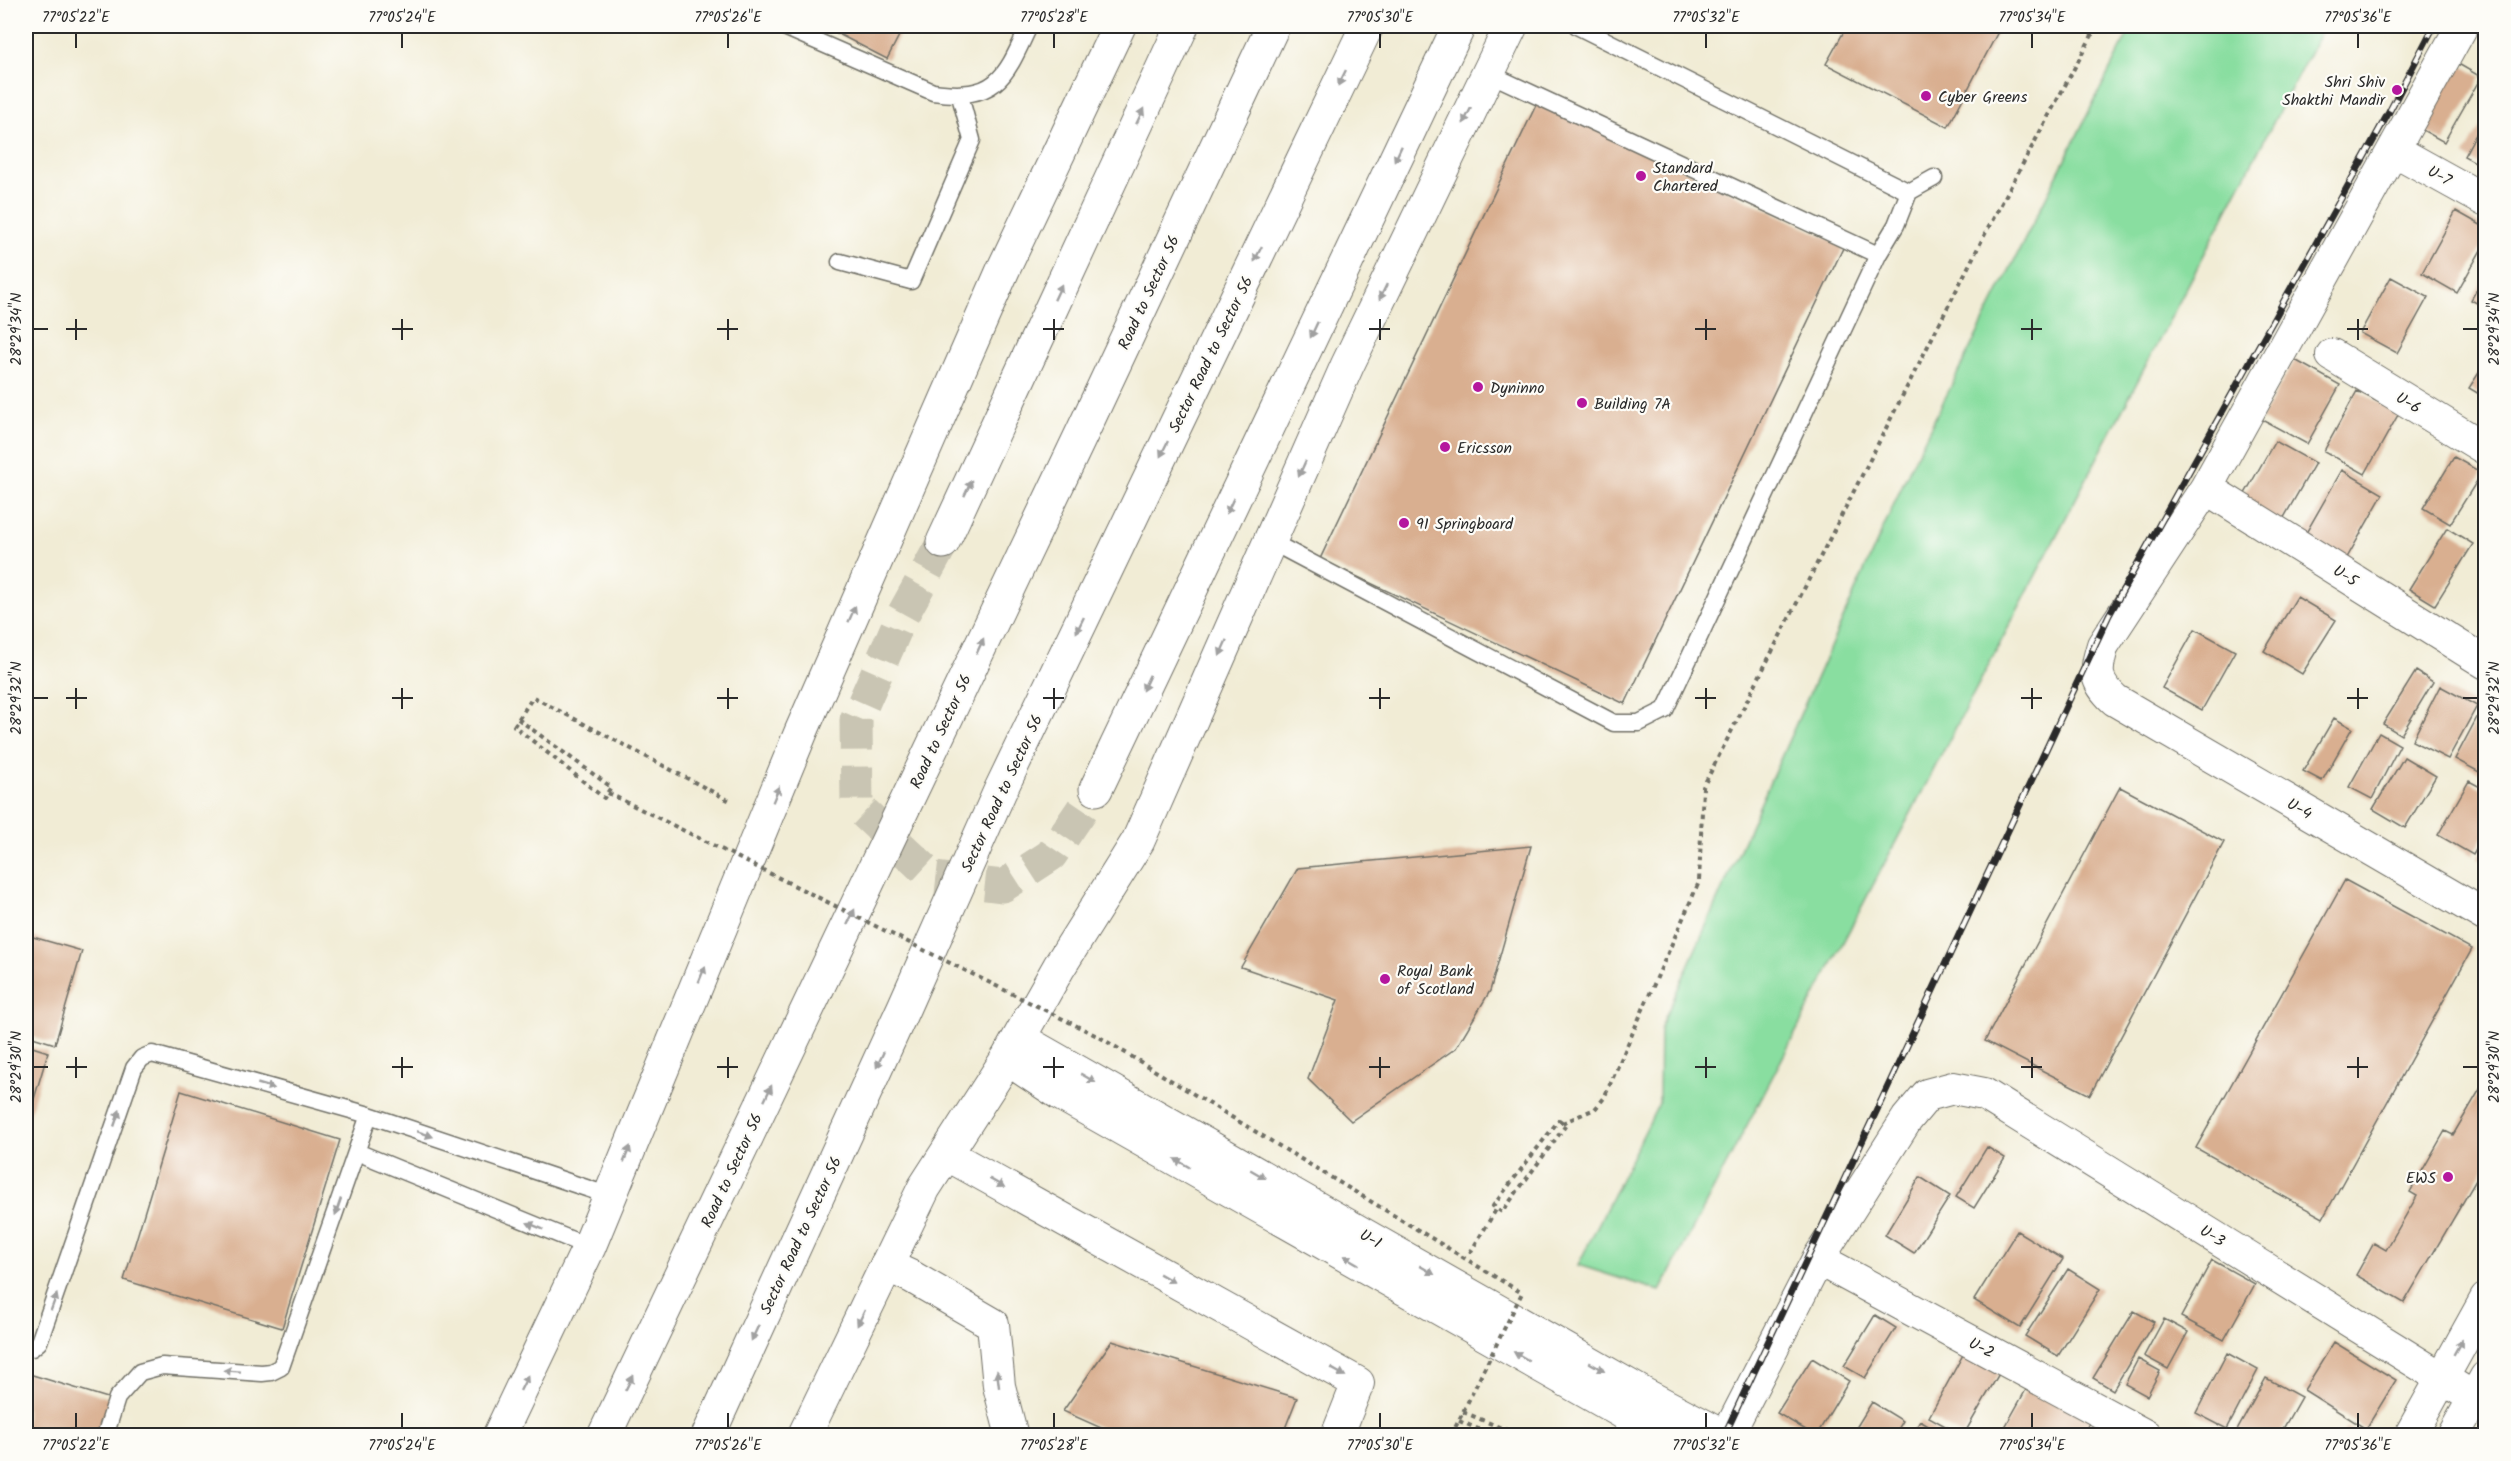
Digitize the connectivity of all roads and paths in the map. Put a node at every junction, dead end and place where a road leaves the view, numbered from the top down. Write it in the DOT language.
graph roads {
  1 [pos="782,26"];
  2 [pos="1029,26"];
  3 [pos="1119,26"];
  4 [pos="1182,26"];
  5 [pos="1272,26"];
  6 [pos="1367,26"];
  7 [pos="1459,26"];
  8 [pos="1511,26"];
  9 [pos="1577,26"];
  10 [pos="2097,26"];
  11 [pos="2463,26"];
  12 [pos="1488,73"];
  13 [pos="960,96"];
  14 [pos="2394,150"];
  15 [pos="1934,178"];
  16 [pos="1909,192"];
  17 [pos="2486,201"];
  18 [pos="1878,255"];
  19 [pos="840,262"];
  20 [pos="2332,355"];
  21 [pos="2486,449"];
  22 [pos="2206,488"];
  23 [pos="1270,541"];
  24 [pos="943,542"];
  25 [pos="2486,663"];
  26 [pos="518,719"];
  27 [pos="1096,789"];
  28 [pos="608,793"];
  29 [pos="765,819"];
  30 [pos="2486,916"];
  31 [pos="1013,1049"];
  32 [pos="369,1115"];
  33 [pos="1562,1123"];
  34 [pos="357,1152"];
  35 [pos="946,1154"];
  36 [pos="610,1196"];
  37 [pos="1497,1208"];
  38 [pos="589,1247"];
  39 [pos="1466,1259"];
  40 [pos="1818,1259"];
  41 [pos="886,1265"];
  42 [pos="2486,1299"];
  43 [pos="26,1348"];
  44 [pos="2442,1376"];
  45 [pos="2480,1387"];
  46 [pos="1463,1412"];
  47 [pos="1459,1421"];
  48 [pos="1629,1427"];
  49 [pos="105,1436"];
  50 [pos="499,1436"];
  51 [pos="604,1436"];
  52 [pos="708,1436"];
  53 [pos="804,1436"];
  54 [pos="1012,1436"];
  55 [pos="1337,1436"];
  56 [pos="1451,1436"];
  57 [pos="1495,1436"];
  58 [pos="1521,1436"];
  59 [pos="1664,1436"];
  60 [pos="1725,1436"];
  61 [pos="2146,1436"];
  62 [pos="2410,1436"];
  63 [pos="2453,1436"];
  1 -- 13 [label="lane"];
  2 -- 13 [label="lane"];
  29 -- 3 [label="street, one-way"];
  24 -- 4 [label="street, one-way"];
  51 -- 5 [label="street, Road to Sector 56, one-way"];
  6 -- 52 [label="street, Sector Road to Sector 56, one-way"];
  7 -- 27 [label="street, one-way"];
  8 -- 12 [label="street"];
  9 -- 16 [label="lane"];
  10 -- 33 [label="path"];
  11 -- 14 [label="street"];
  12 -- 18 [label="lane"];
  12 -- 23 [label="street, one-way"];
  13 -- 19 [label="lane"];
  14 -- 17 [label="street, U-7"];
  14 -- 22 [label="street"];
  15 -- 16 [label="lane"];
  16 -- 18 [label="lane"];
  18 -- 23 [label="lane"];
  20 -- 21 [label="street, U-6"];
  22 -- 25 [label="street, U-5"];
  22 -- 30 [label="street, U-4"];
  23 -- 31 [label="street, one-way"];
  26 -- 28 [label="path"];
  26 -- 28 [label="path"];
  26 -- 29 [label="path"];
  28 -- 39 [label="path, bridge"];
  36 -- 29 [label="street, one-way"];
  31 -- 35 [label="street"];
  48 -- 31 [label="street, one-way"];
  31 -- 60 [label="street, U-1, one-way"];
  32 -- 34 [label="lane"];
  32 -- 36 [label="lane, one-way"];
  43 -- 32 [label="lane, one-way"];
  33 -- 37 [label="path"];
  33 -- 37 [label="path"];
  38 -- 34 [label="lane, one-way"];
  34 -- 49 [label="lane, one-way"];
  35 -- 41 [label="street"];
  35 -- 55 [label="street, one-way"];
  36 -- 38 [label="street"];
  37 -- 39 [label="path"];
  50 -- 38 [label="street, one-way"];
  39 -- 46 [label="path, bridge"];
  40 -- 44 [label="street, U-3"];
  40 -- 60 [label="street"];
  40 -- 61 [label="street, U-2"];
  41 -- 53 [label="street, one-way"];
  54 -- 41 [label="street, one-way"];
  44 -- 42 [label="street, one-way"];
  44 -- 45 [label="street, U-3"];
  44 -- 62 [label="street"];
  45 -- 63 [label="street"];
  46 -- 47 [label="path, bridge"];
  46 -- 58 [label="path"];
  47 -- 56 [label="path, bridge"];
  47 -- 57 [label="path"];
  48 -- 59 [label="street"];
}
